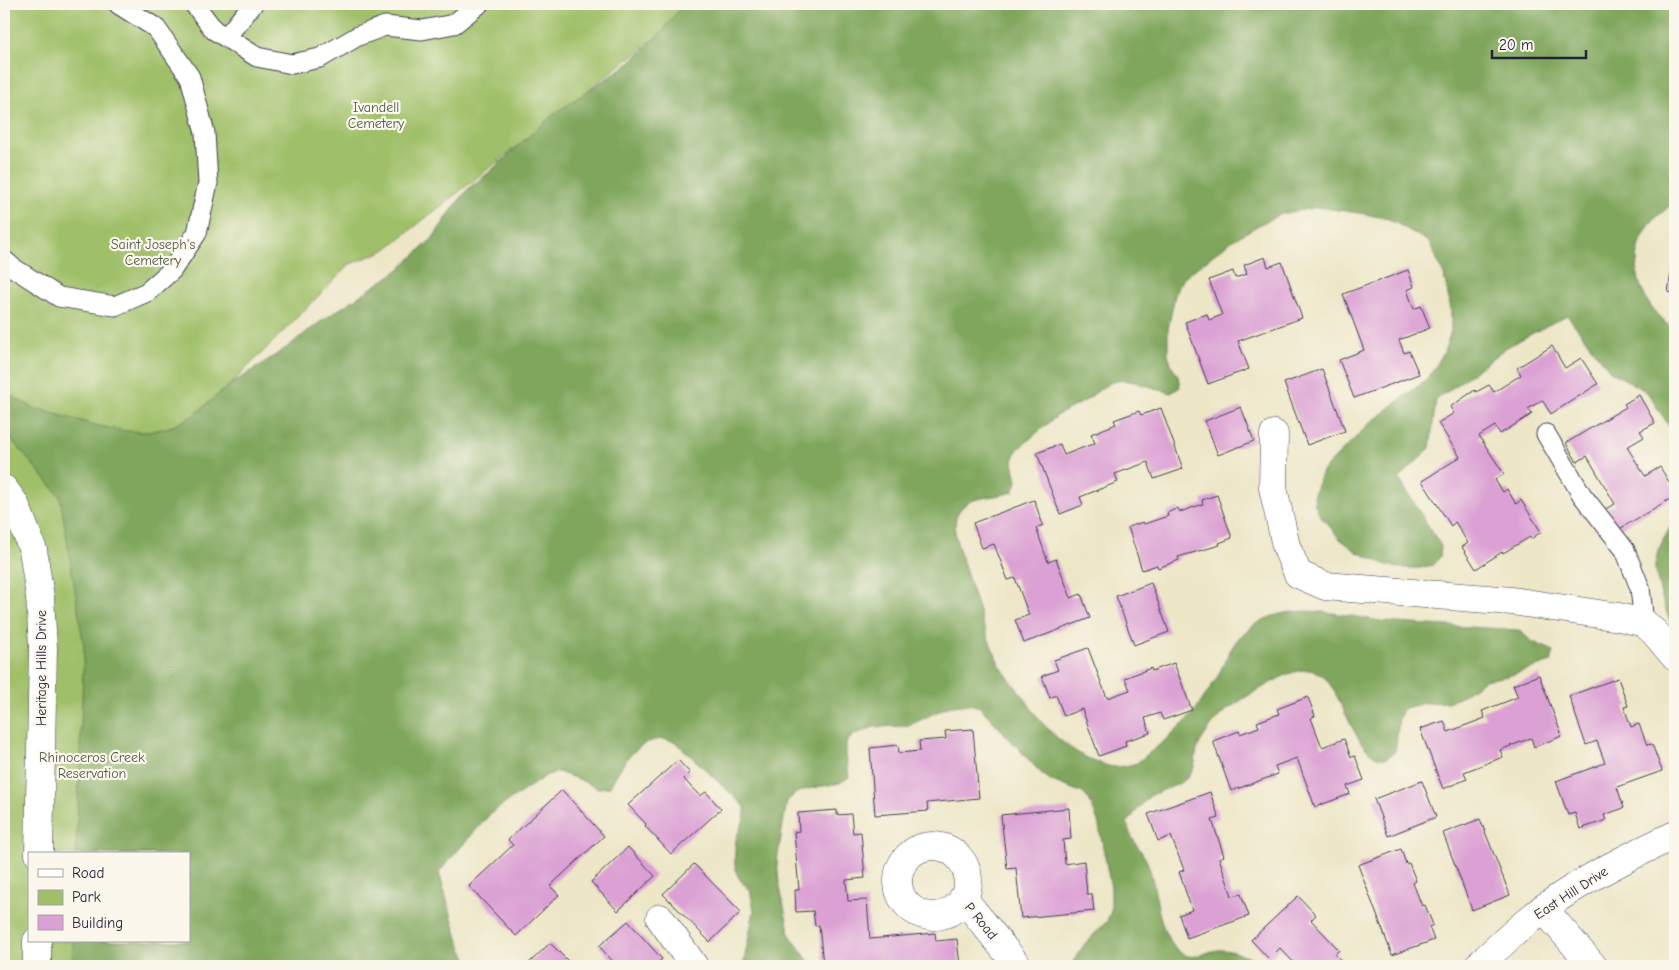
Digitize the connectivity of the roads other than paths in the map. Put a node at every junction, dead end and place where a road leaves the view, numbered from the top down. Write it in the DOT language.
graph roads {
  1 [pos="118,4"];
  2 [pos="194,4"];
  3 [pos="253,4"];
  4 [pos="479,4"];
  5 [pos="226,37"];
  6 [pos="4,260"];
  7 [pos="1274,434"];
  8 [pos="1546,434"];
  9 [pos="4,490"];
  10 [pos="1644,623"];
  11 [pos="1675,657"];
  12 [pos="1675,835"];
  13 [pos="39,852"];
  14 [pos="963,898"];
  15 [pos="1543,908"];
  16 [pos="660,918"];
  17 [pos="37,942"];
  18 [pos="37,966"];
  19 [pos="694,966"];
  20 [pos="1018,966"];
  21 [pos="1478,966"];
  22 [pos="1594,966"];
  1 -- 6 [label="lane"];
  2 -- 5 [label="lane"];
  3 -- 5 [label="lane"];
  4 -- 5 [label="lane"];
  7 -- 10 [label="street"];
  8 -- 10 [label="lane"];
  9 -- 13 [label="street, Heritage Hills Drive"];
  10 -- 11 [label="street"];
  12 -- 15 [label="street, East Hill Drive"];
  14 -- 20 [label="street, P Road"];
  15 -- 21 [label="street, East Hill Drive"];
  15 -- 22 [label="street"];
  16 -- 19 [label="street"];
  17 -- 18 [label="street"];
}
